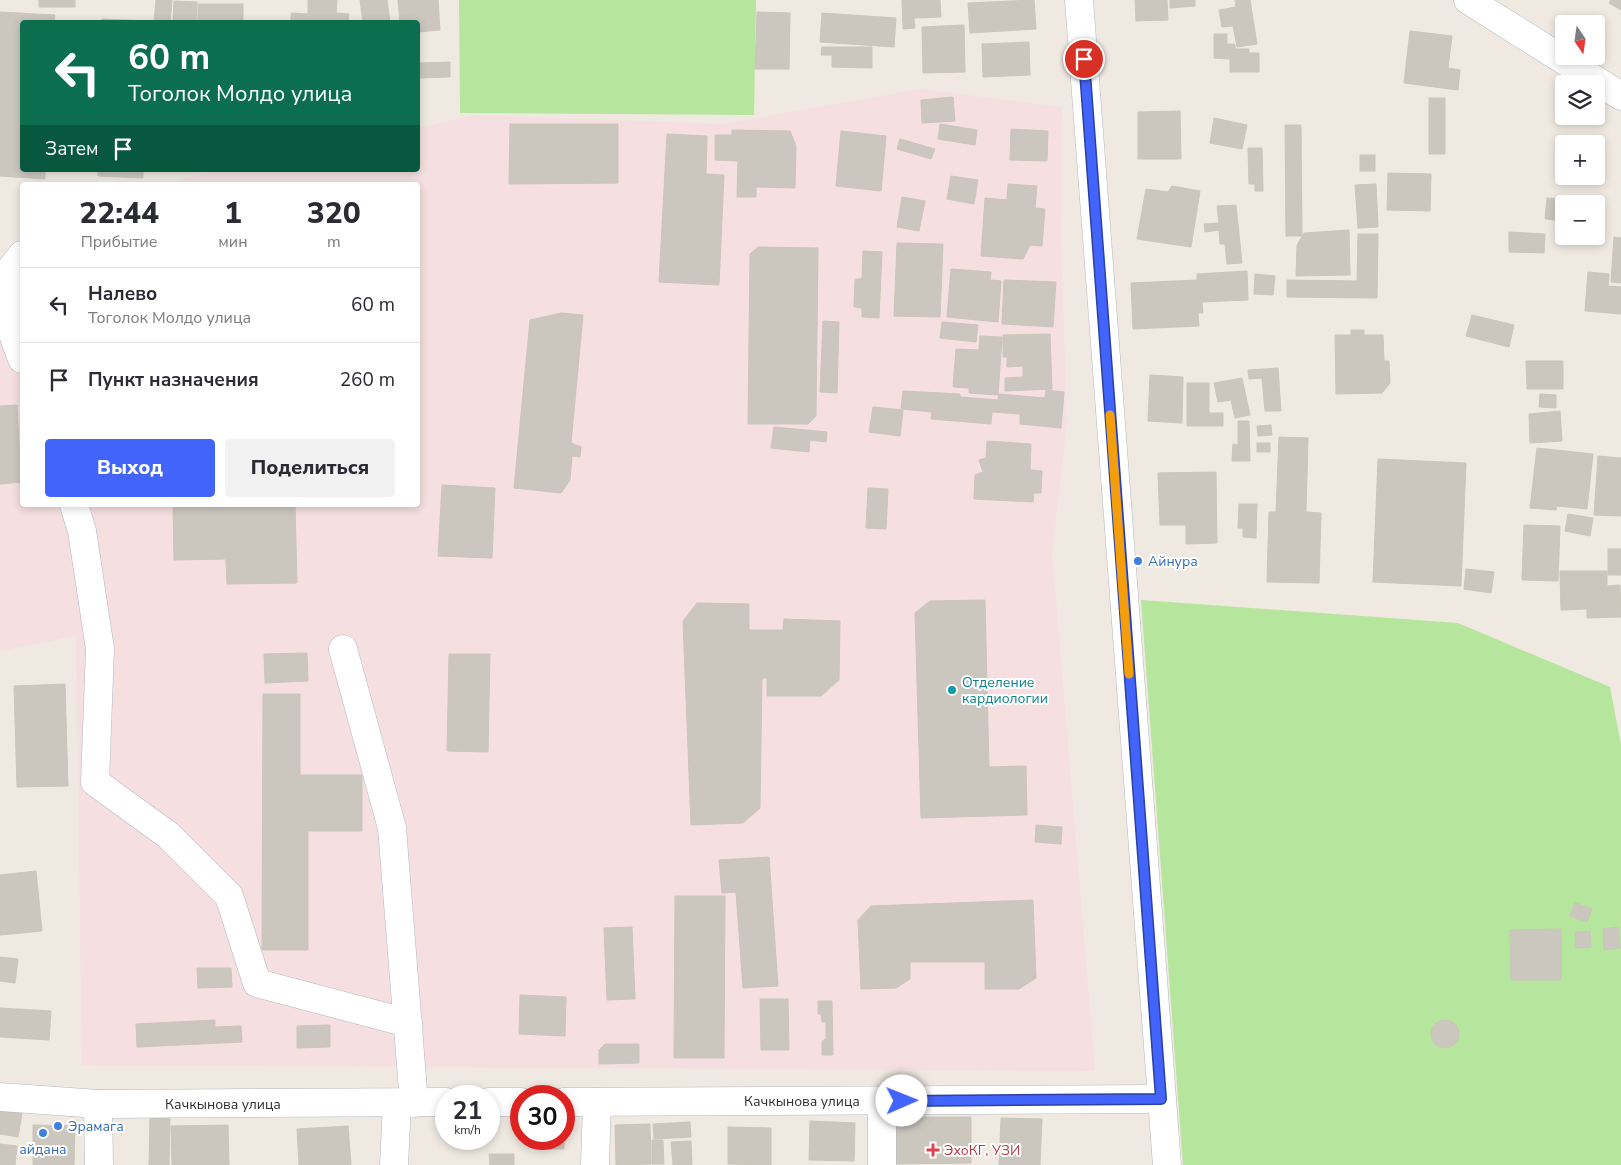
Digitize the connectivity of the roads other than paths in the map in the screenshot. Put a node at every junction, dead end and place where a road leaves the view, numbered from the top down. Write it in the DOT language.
graph roads {
  1 [pos="1079,0"];
  2 [pos="1468,0"];
  3 [pos="1621,96"];
  4 [pos="20,258"];
  5 [pos="20,354"];
  6 [pos="75,507"];
  7 [pos="343,649"];
  8 [pos="408,1023"];
  9 [pos="0,1097"];
  10 [pos="1161,1099"];
  11 [pos="882,1101"];
  12 [pos="435,1102"];
  13 [pos="575,1102"];
  14 [pos="597,1102"];
  15 [pos="406,1103"];
  16 [pos="98,1104"];
  17 [pos="99,1165"];
  18 [pos="394,1165"];
  19 [pos="594,1165"];
  20 [pos="882,1165"];
  21 [pos="1167,1165"];
  1 -- 10 [label="street"];
  2 -- 3 [label="street"];
  4 -- 5 [label="street"];
  6 -- 8 [label="street"];
  7 -- 8 [label="street"];
  8 -- 15 [label="street"];
  9 -- 16 [label="street, Качкынова улица"];
  10 -- 11 [label="street, Качкынова улица"];
  10 -- 21 [label="street"];
  11 -- 14 [label="street, Качкынова улица"];
  11 -- 20 [label="street"];
  12 -- 15 [label="street, Качкынова улица"];
  13 -- 14 [label="street, Качкынова улица"];
  14 -- 19 [label="street"];
  15 -- 16 [label="street, Качкынова улица"];
  15 -- 18 [label="street"];
  16 -- 17 [label="street"];
}
